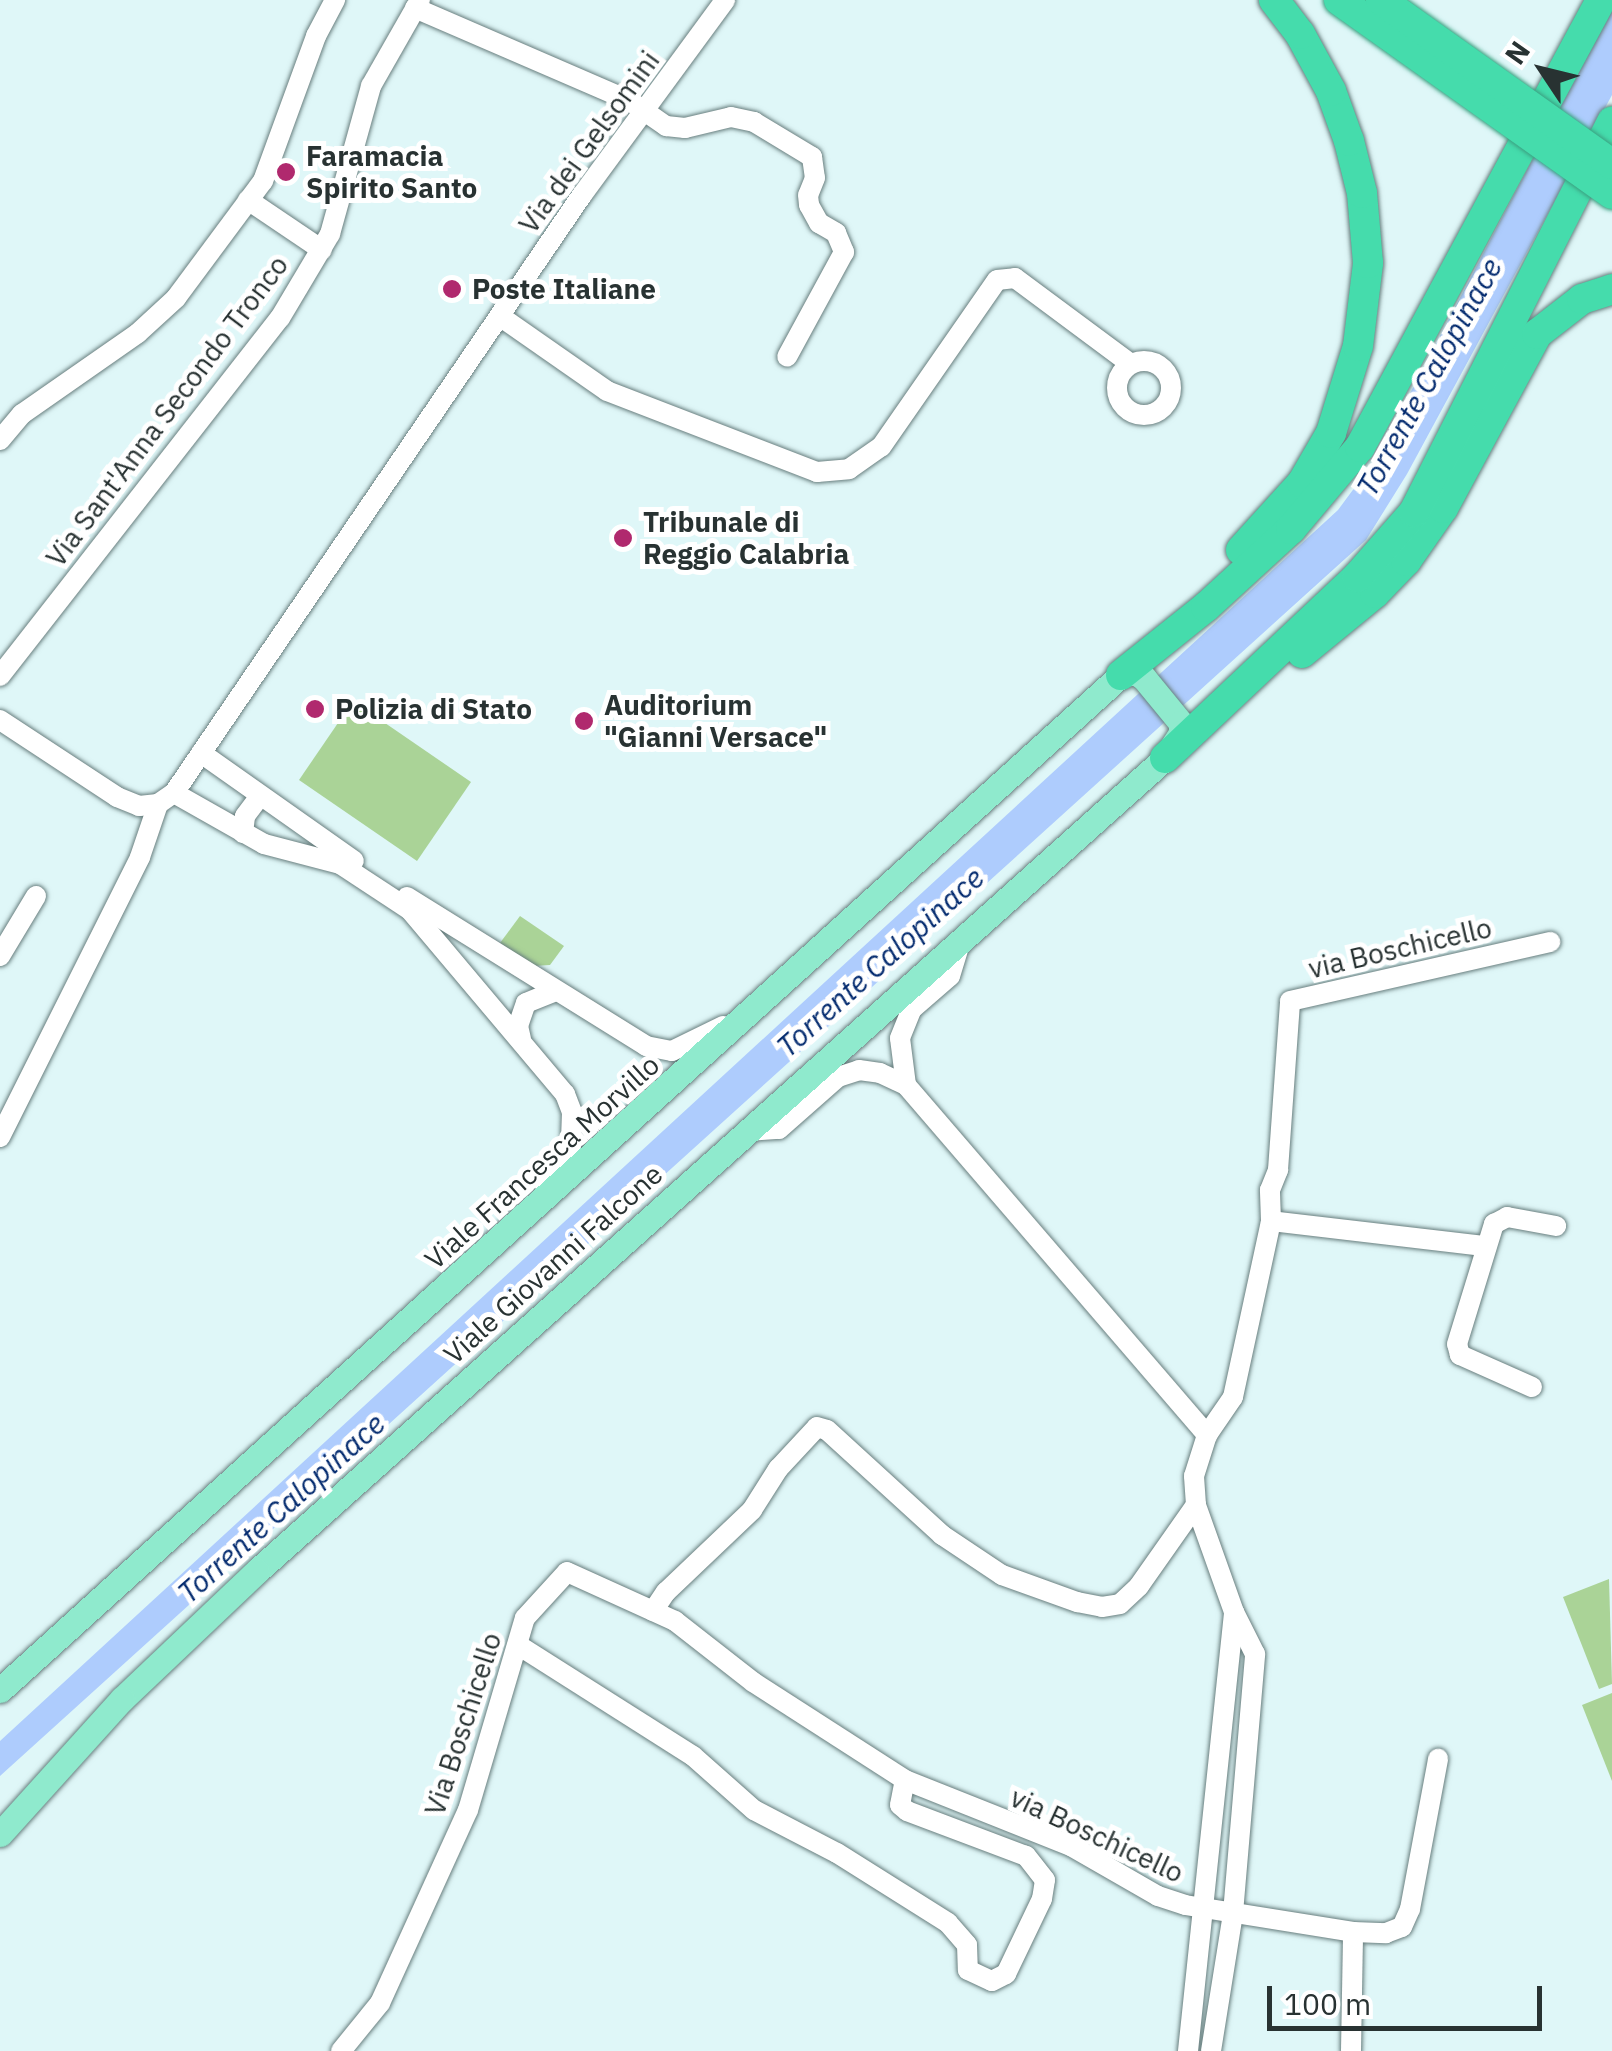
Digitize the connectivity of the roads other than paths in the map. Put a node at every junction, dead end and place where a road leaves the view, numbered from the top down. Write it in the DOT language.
graph roads {
  1 [pos="334,0"];
  2 [pos="725,0"];
  3 [pos="1274,0"];
  4 [pos="1339,0"];
  5 [pos="1381,0"];
  6 [pos="1602,0"];
  7 [pos="417,4"];
  8 [pos="645,111"];
  9 [pos="1546,116"];
  10 [pos="1612,121"];
  11 [pos="1612,142"];
  12 [pos="1612,164"];
  13 [pos="1612,194"];
  14 [pos="248,200"];
  15 [pos="322,250"];
  16 [pos="1612,289"];
  17 [pos="500,318"];
  18 [pos="786,357"];
  19 [pos="1131,364"];
  20 [pos="0,440"];
  21 [pos="0,676"];
  22 [pos="1132,676"];
  23 [pos="0,720"];
  24 [pos="202,753"];
  25 [pos="1165,758"];
  26 [pos="260,796"];
  27 [pos="166,798"];
  28 [pos="295,821"];
  29 [pos="243,833"];
  30 [pos="280,848"];
  31 [pos="36,896"];
  32 [pos="963,934"];
  33 [pos="1550,942"];
  34 [pos="0,956"];
  35 [pos="556,991"];
  36 [pos="760,1005"];
  37 [pos="521,1039"];
  38 [pos="906,1085"];
  39 [pos="747,1131"];
  40 [pos="0,1137"];
  41 [pos="1272,1221"];
  42 [pos="1556,1226"];
  43 [pos="504,1236"];
  44 [pos="1485,1246"];
  45 [pos="1532,1388"];
  46 [pos="1207,1436"];
  47 [pos="1196,1504"];
  48 [pos="653,1611"];
  49 [pos="1234,1612"];
  50 [pos="518,1645"];
  51 [pos="0,1690"];
  52 [pos="1438,1759"];
  53 [pos="904,1780"];
  54 [pos="0,1834"];
  55 [pos="1202,1907"];
  56 [pos="1233,1913"];
  57 [pos="1353,1932"];
  58 [pos="341,2051"];
  59 [pos="1188,2051"];
  60 [pos="1210,2051"];
  61 [pos="1351,2051"];
  1 -- 14 [label="street"];
  2 -- 8 [label="street, Via dei Gelsomini"];
  3 -- 22 [label="highway"];
  4 -- 13 [label="highway, bridge"];
  5 -- 9 [label="highway, bridge"];
  6 -- 22 [label="highway"];
  7 -- 8 [label="street"];
  7 -- 15 [label="street, Via Sant'Anna Secondo Tronco"];
  8 -- 17 [label="street, Via dei Gelsomini"];
  8 -- 18 [label="street"];
  9 -- 11 [label="highway"];
  9 -- 12 [label="highway, bridge"];
  10 -- 25 [label="highway"];
  14 -- 15 [label="street"];
  14 -- 20 [label="street"];
  15 -- 21 [label="street, Via Sant'Anna Secondo Tronco"];
  16 -- 25 [label="highway"];
  17 -- 19 [label="street"];
  17 -- 24 [label="street, Via dei Gelsomini"];
  22 -- 25 [label="main road"];
  22 -- 36 [label="main road, Viale Francesca Morvillo"];
  23 -- 27 [label="street"];
  24 -- 26 [label="street"];
  24 -- 27 [label="street, Via dei Gelsomini"];
  25 -- 32 [label="main road, Viale Giovanni Falcone"];
  26 -- 28 [label="street"];
  26 -- 29 [label="street"];
  27 -- 29 [label="street"];
  27 -- 40 [label="street, Via dei Gelsomini"];
  28 -- 30 [label="street"];
  28 -- 35 [label="street"];
  29 -- 30 [label="street"];
  30 -- 37 [label="street"];
  31 -- 34 [label="street"];
  32 -- 38 [label="street"];
  32 -- 39 [label="main road, Viale Giovanni Falcone"];
  33 -- 41 [label="street, via Boschicello"];
  35 -- 36 [label="street"];
  35 -- 37 [label="street"];
  36 -- 43 [label="main road, Viale Francesca Morvillo"];
  37 -- 43 [label="street"];
  38 -- 39 [label="street"];
  38 -- 46 [label="street"];
  39 -- 54 [label="main road, Viale Giovanni Falcone"];
  41 -- 44 [label="street"];
  41 -- 46 [label="street, via Boschicello"];
  42 -- 44 [label="street"];
  43 -- 51 [label="main road, Viale Francesca Morvillo"];
  44 -- 45 [label="street"];
  46 -- 47 [label="street, via Boschicello"];
  47 -- 48 [label="street"];
  47 -- 49 [label="street"];
  48 -- 50 [label="street, Via Boschicello"];
  48 -- 53 [label="street, via Boschicello"];
  49 -- 55 [label="street"];
  49 -- 56 [label="street"];
  50 -- 53 [label="street"];
  50 -- 58 [label="street, Via Boschicello"];
  52 -- 57 [label="street, via Boschicello"];
  53 -- 55 [label="street, via Boschicello"];
  55 -- 56 [label="street, via Boschicello"];
  55 -- 59 [label="street"];
  56 -- 57 [label="street, via Boschicello"];
  56 -- 60 [label="street"];
  57 -- 61 [label="street"];
}
